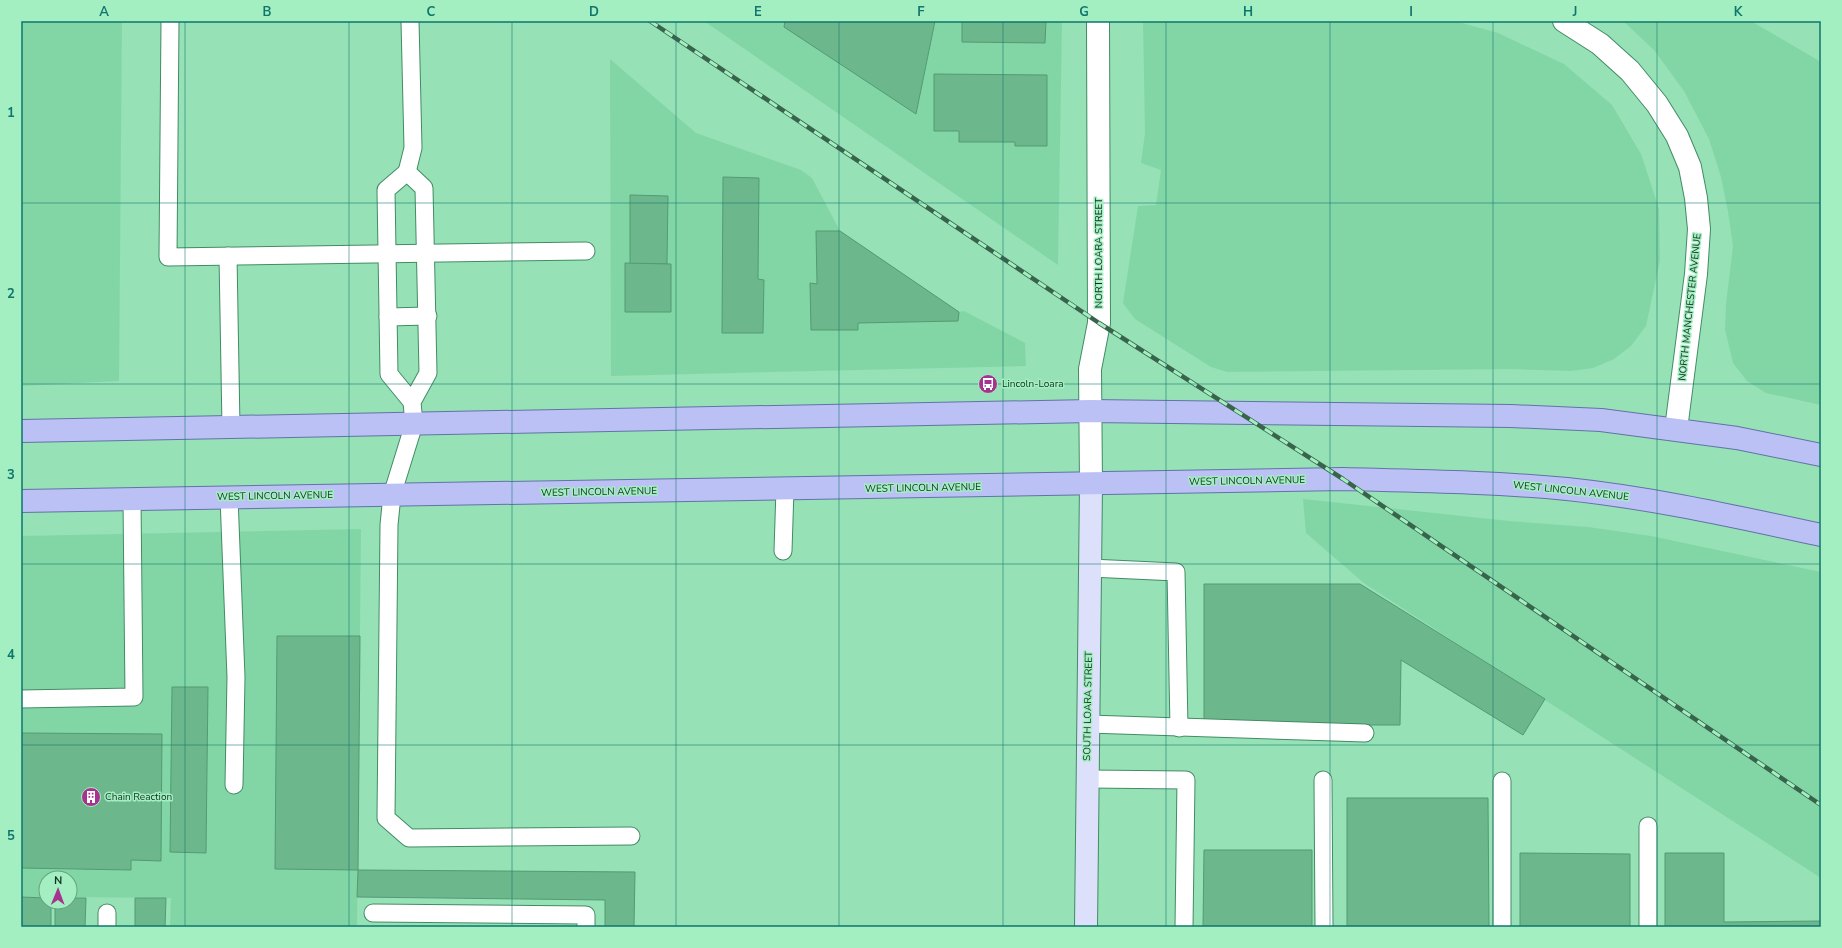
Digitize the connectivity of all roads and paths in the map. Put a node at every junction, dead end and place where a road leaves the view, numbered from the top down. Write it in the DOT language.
graph roads {
  1 [pos="170,21"];
  2 [pos="410,21"];
  3 [pos="1098,21"];
  4 [pos="1564,21"];
  5 [pos="406,172"];
  6 [pos="586,251"];
  7 [pos="426,253"];
  8 [pos="388,254"];
  9 [pos="228,256"];
  10 [pos="428,316"];
  11 [pos="388,317"];
  12 [pos="1091,411"];
  13 [pos="413,413"];
  14 [pos="231,428"];
  15 [pos="1676,429"];
  16 [pos="21,431"];
  17 [pos="1821,455"];
  18 [pos="1091,485"];
  19 [pos="785,489"];
  20 [pos="392,495"];
  21 [pos="229,497"];
  22 [pos="132,499"];
  23 [pos="21,501"];
  24 [pos="1821,535"];
  25 [pos="783,551"];
  26 [pos="1090,568"];
  27 [pos="21,699"];
  28 [pos="1088,724"];
  29 [pos="1179,728"];
  30 [pos="1365,733"];
  31 [pos="1088,779"];
  32 [pos="1323,780"];
  33 [pos="1502,781"];
  34 [pos="234,785"];
  35 [pos="1648,826"];
  36 [pos="631,836"];
  37 [pos="373,913"];
  38 [pos="586,927"];
  39 [pos="1086,927"];
  40 [pos="1184,927"];
  41 [pos="1324,927"];
  42 [pos="1502,927"];
  43 [pos="1648,927"];
  1 -- 9 [label="lane"];
  2 -- 5 [label="lane"];
  3 -- 12 [label="street, NORTH LOARA STREET"];
  4 -- 15 [label="street, NORTH MANCHESTER AVENUE"];
  5 -- 7 [label="lane"];
  5 -- 8 [label="lane"];
  6 -- 7 [label="lane"];
  7 -- 8 [label="lane"];
  7 -- 10 [label="lane"];
  8 -- 9 [label="lane"];
  8 -- 11 [label="lane"];
  9 -- 14 [label="lane"];
  10 -- 11 [label="lane"];
  10 -- 13 [label="lane"];
  11 -- 13 [label="lane"];
  12 -- 13 [label="main road"];
  12 -- 15 [label="main road"];
  12 -- 18 [label="street, NORTH LOARA STREET"];
  13 -- 14 [label="main road"];
  13 -- 20 [label="lane"];
  14 -- 16 [label="main road"];
  15 -- 17 [label="main road"];
  18 -- 19 [label="main road, WEST LINCOLN AVENUE"];
  18 -- 24 [label="main road, WEST LINCOLN AVENUE"];
  18 -- 26 [label="street, SOUTH LOARA STREET"];
  19 -- 20 [label="main road, WEST LINCOLN AVENUE"];
  19 -- 25 [label="lane"];
  20 -- 21 [label="main road, WEST LINCOLN AVENUE"];
  20 -- 36 [label="lane"];
  21 -- 22 [label="main road, WEST LINCOLN AVENUE"];
  21 -- 34 [label="lane"];
  22 -- 23 [label="main road, WEST LINCOLN AVENUE"];
  22 -- 27 [label="lane"];
  26 -- 28 [label="street, SOUTH LOARA STREET"];
  26 -- 29 [label="lane"];
  28 -- 29 [label="lane"];
  28 -- 31 [label="street, SOUTH LOARA STREET"];
  29 -- 30 [label="lane"];
  31 -- 39 [label="street, SOUTH LOARA STREET"];
  31 -- 40 [label="lane"];
  32 -- 41 [label="lane"];
  33 -- 42 [label="lane"];
  35 -- 43 [label="lane"];
  37 -- 38 [label="lane"];
}
